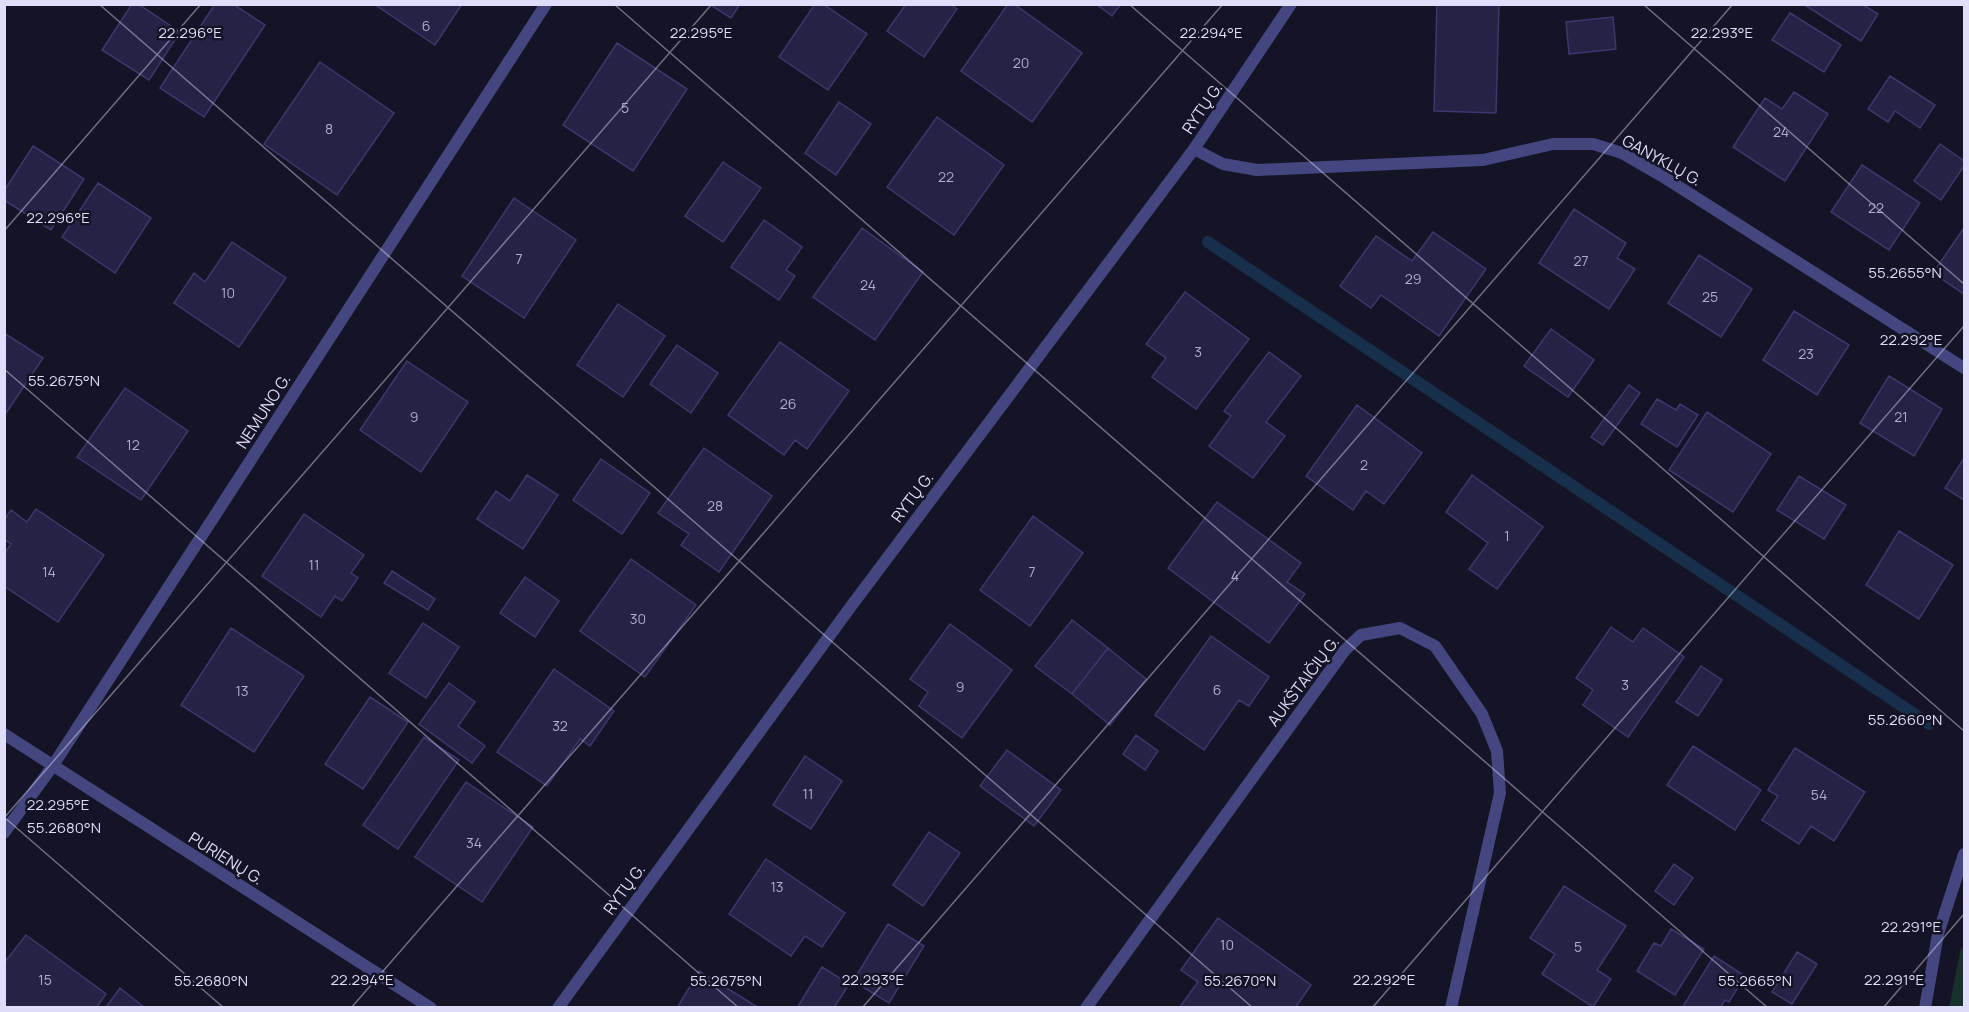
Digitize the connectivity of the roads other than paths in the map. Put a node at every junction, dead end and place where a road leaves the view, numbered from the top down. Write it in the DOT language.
graph roads {
  1 [pos="546,4"];
  2 [pos="1291,4"];
  3 [pos="1194,148"];
  4 [pos="1965,368"];
  5 [pos="4,734"];
  6 [pos="52,767"];
  7 [pos="4,833"];
  8 [pos="1965,854"];
  9 [pos="431,1008"];
  10 [pos="558,1008"];
  11 [pos="1086,1008"];
  12 [pos="1451,1008"];
  13 [pos="1925,1008"];
  1 -- 6 [label="street, NEMUNO G."];
  2 -- 3 [label="street, RYTŲ G."];
  3 -- 4 [label="street, GANYKLŲ G."];
  3 -- 10 [label="street, RYTŲ G."];
  5 -- 6 [label="street, PURIENŲ G."];
  6 -- 7 [label="street, NEMUNO G."];
  6 -- 9 [label="street, PURIENŲ G."];
  8 -- 13 [label="street"];
  11 -- 12 [label="street, AUKŠTAIČIŲ G."];
}
